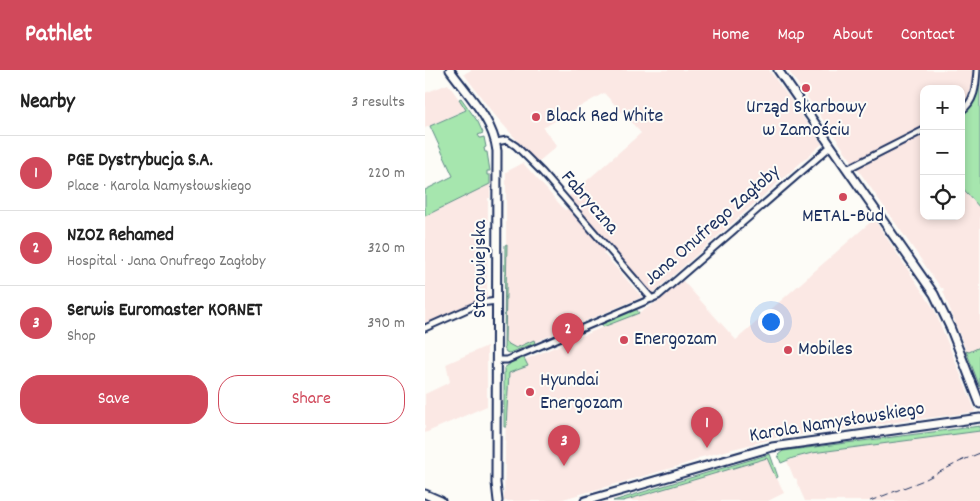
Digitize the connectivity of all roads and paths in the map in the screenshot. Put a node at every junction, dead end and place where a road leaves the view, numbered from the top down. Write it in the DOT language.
graph roads {
  1 [pos="449,70"];
  2 [pos="778,70"];
  3 [pos="977,70"];
  4 [pos="965,108"];
  5 [pos="920,132"];
  6 [pos="496,142"];
  7 [pos="831,146"];
  8 [pos="847,169"];
  9 [pos="652,299"];
  10 [pos="497,301"];
  11 [pos="425,328"];
  12 [pos="497,360"];
  13 [pos="980,404"];
  14 [pos="980,418"];
  15 [pos="425,494"];
  16 [pos="441,501"];
  17 [pos="496,501"];
  18 [pos="585,501"];
  1 -- 6 [label="street, Starowiejska"];
  2 -- 7 [label="street"];
  3 -- 4 [label="street"];
  5 -- 8 [label="street"];
  6 -- 9 [label="street, Fabryczna"];
  6 -- 10 [label="street, Starowiejska"];
  7 -- 8 [label="street"];
  7 -- 9 [label="street, Jana Onufrego Zagłoby"];
  8 -- 13 [label="street"];
  9 -- 12 [label="street, Jana Onufrego Zagłoby"];
  10 -- 11 [label="street"];
  10 -- 12 [label="street, Starowiejska"];
  12 -- 17 [label="street, Starowiejska"];
  14 -- 18 [label="street, Karola Namysłowskiego"];
  15 -- 16 [label="street"];
}
